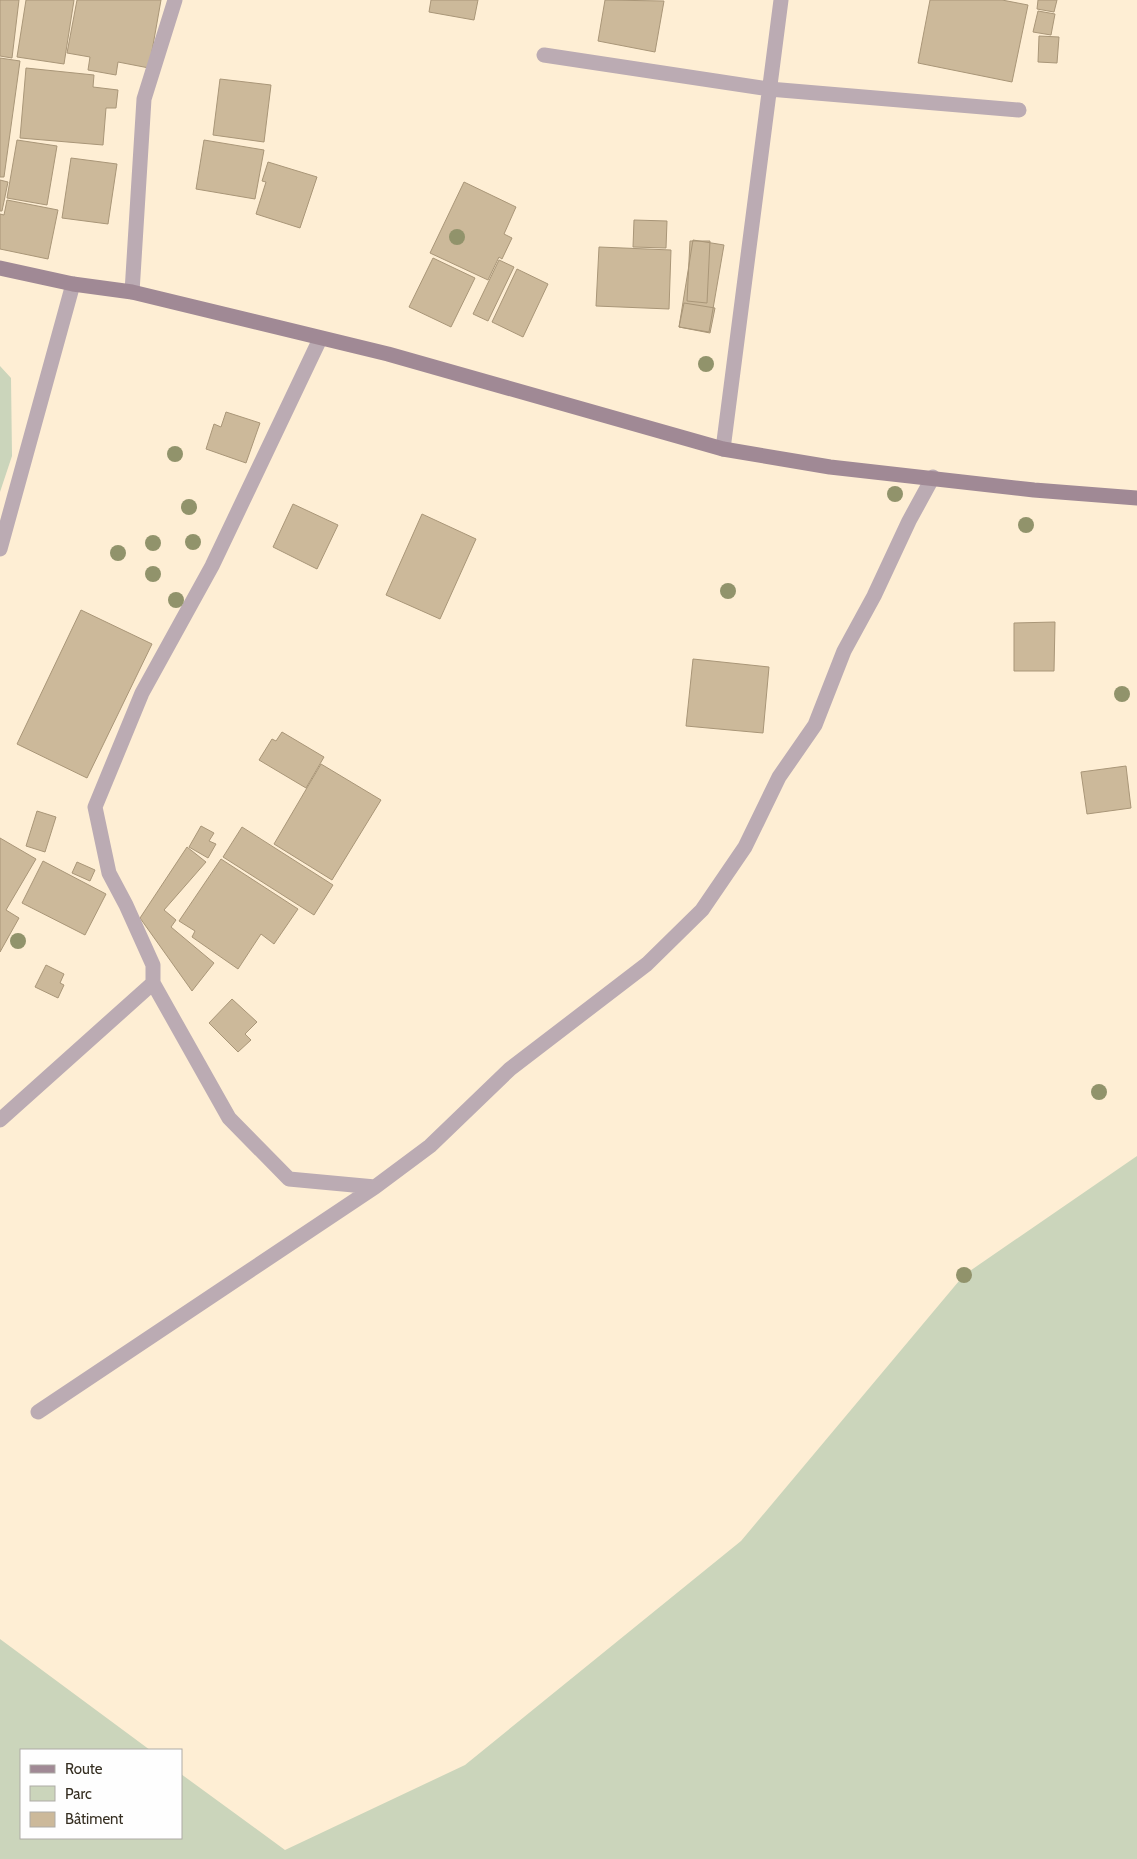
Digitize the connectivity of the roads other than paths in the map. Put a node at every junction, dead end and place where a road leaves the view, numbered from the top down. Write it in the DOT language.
graph roads {
  1 [pos="175,0"];
  2 [pos="781,0"];
  3 [pos="544,55"];
  4 [pos="769,89"];
  5 [pos="1019,110"];
  6 [pos="0,268"];
  7 [pos="73,284"];
  8 [pos="132,292"];
  9 [pos="320,339"];
  10 [pos="723,448"];
  11 [pos="932,477"];
  12 [pos="1137,498"];
  13 [pos="0,549"];
  14 [pos="153,982"];
  15 [pos="0,1120"];
  16 [pos="375,1187"];
  17 [pos="38,1412"];
  1 -- 8 [label="street"];
  2 -- 4 [label="street"];
  3 -- 4 [label="street"];
  4 -- 5 [label="street"];
  4 -- 10 [label="street"];
  6 -- 7 [label="main road"];
  7 -- 8 [label="main road"];
  7 -- 13 [label="street"];
  8 -- 9 [label="main road"];
  9 -- 10 [label="main road"];
  9 -- 14 [label="street"];
  10 -- 11 [label="main road"];
  11 -- 12 [label="main road"];
  11 -- 16 [label="street"];
  14 -- 15 [label="street"];
  14 -- 16 [label="street"];
  16 -- 17 [label="street"];
}
